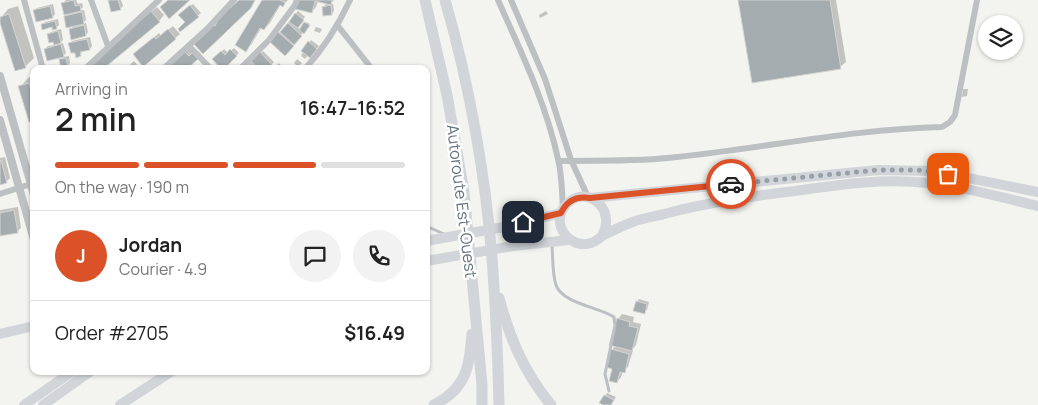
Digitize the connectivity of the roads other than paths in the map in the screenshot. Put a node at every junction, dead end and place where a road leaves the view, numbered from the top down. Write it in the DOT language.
graph roads {
  1 [pos="24,0"];
  2 [pos="91,0"];
  3 [pos="159,0"];
  4 [pos="234,0"];
  5 [pos="297,0"];
  6 [pos="350,0"];
  7 [pos="425,0"];
  8 [pos="445,0"];
  9 [pos="498,0"];
  10 [pos="511,0"];
  11 [pos="977,0"];
  12 [pos="338,26"];
  13 [pos="108,46"];
  14 [pos="189,46"];
  15 [pos="42,65"];
  16 [pos="89,65"];
  17 [pos="168,65"];
  18 [pos="207,65"];
  19 [pos="244,65"];
  20 [pos="309,65"];
  21 [pos="369,65"];
  22 [pos="0,76"];
  23 [pos="0,120"];
  24 [pos="571,160"];
  25 [pos="559,161"];
  26 [pos="30,177"];
  27 [pos="30,185"];
  28 [pos="20,189"];
  29 [pos="1038,192"];
  30 [pos="0,194"];
  31 [pos="589,197"];
  32 [pos="1038,206"];
  33 [pos="562,211"];
  34 [pos="30,225"];
  35 [pos="430,228"];
  36 [pos="602,236"];
  37 [pos="449,237"];
  38 [pos="430,240"];
  39 [pos="569,240"];
  40 [pos="552,242"];
  41 [pos="430,260"];
  42 [pos="493,271"];
  43 [pos="474,288"];
  44 [pos="30,327"];
  45 [pos="0,334"];
  46 [pos="67,375"];
  47 [pos="85,375"];
  48 [pos="166,375"];
  49 [pos="608,391"];
  50 [pos="24,405"];
  51 [pos="43,405"];
  52 [pos="120,405"];
  53 [pos="434,405"];
  54 [pos="482,405"];
  55 [pos="499,405"];
  56 [pos="551,405"];
  1 -- 15 [label="street"];
  2 -- 13 [label="street"];
  3 -- 13 [label="street"];
  4 -- 14 [label="street"];
  5 -- 19 [label="street"];
  6 -- 12 [label="street"];
  7 -- 43 [label="highway, Autoroute Est-Ouest"];
  8 -- 42 [label="highway, Autoroute Est-Ouest"];
  9 -- 25 [label="street"];
  10 -- 24 [label="street"];
  11 -- 24 [label="street"];
  12 -- 20 [label="street"];
  12 -- 21 [label="street"];
  13 -- 16 [label="street"];
  14 -- 17 [label="street"];
  14 -- 18 [label="street"];
  22 -- 26 [label="street"];
  23 -- 28 [label="street"];
  24 -- 25 [label="street"];
  24 -- 31 [label="street"];
  25 -- 33 [label="street"];
  27 -- 28 [label="street"];
  28 -- 30 [label="street"];
  28 -- 34 [label="street"];
  29 -- 31 [label="highway"];
  31 -- 33 [label="highway"];
  31 -- 36 [label="highway"];
  32 -- 36 [label="highway"];
  33 -- 37 [label="highway"];
  33 -- 39 [label="highway"];
  35 -- 37 [label="lane"];
  36 -- 39 [label="highway"];
  37 -- 38 [label="highway"];
  39 -- 40 [label="highway"];
  40 -- 41 [label="highway"];
  40 -- 49 [label="lane"];
  42 -- 55 [label="highway, Autoroute Est-Ouest"];
  42 -- 56 [label="highway"];
  43 -- 53 [label="highway"];
  43 -- 54 [label="highway, Autoroute Est-Ouest"];
  44 -- 45 [label="highway"];
  46 -- 50 [label="highway"];
  47 -- 51 [label="highway"];
  48 -- 52 [label="highway"];
}
